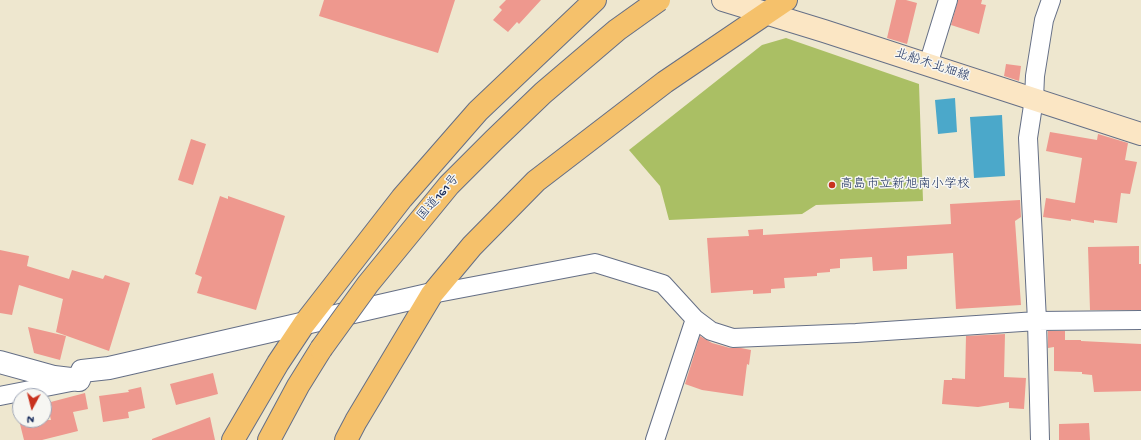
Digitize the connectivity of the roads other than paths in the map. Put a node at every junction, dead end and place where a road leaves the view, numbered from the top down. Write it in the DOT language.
graph roads {
  1 [pos="595,0"];
  2 [pos="659,0"];
  3 [pos="723,0"];
  4 [pos="786,0"];
  5 [pos="948,0"];
  6 [pos="1051,0"];
  7 [pos="767,13"];
  8 [pos="928,65"];
  9 [pos="1034,99"];
  10 [pos="1141,134"];
  11 [pos="432,294"];
  12 [pos="695,319"];
  13 [pos="1141,320"];
  14 [pos="1037,321"];
  15 [pos="304,324"];
  16 [pos="0,362"];
  17 [pos="79,380"];
  18 [pos="0,396"];
  19 [pos="234,440"];
  20 [pos="269,440"];
  21 [pos="346,440"];
  22 [pos="655,440"];
  23 [pos="1040,440"];
  1 -- 15 [label="highway"];
  2 -- 20 [label="highway, 国道161号, bridge"];
  3 -- 7 [label="main road, 北船木北畑線"];
  4 -- 7 [label="highway"];
  5 -- 8 [label="street"];
  6 -- 9 [label="street"];
  7 -- 8 [label="main road, 北船木北畑線"];
  7 -- 11 [label="highway"];
  8 -- 9 [label="main road, 北船木北畑線"];
  9 -- 10 [label="main road, 北船木北畑線"];
  9 -- 14 [label="street"];
  11 -- 12 [label="street"];
  11 -- 15 [label="street"];
  11 -- 21 [label="highway"];
  12 -- 14 [label="street"];
  12 -- 22 [label="street"];
  13 -- 14 [label="street"];
  14 -- 23 [label="street"];
  15 -- 17 [label="street"];
  15 -- 19 [label="highway"];
  16 -- 17 [label="street"];
  17 -- 18 [label="street"];
}
